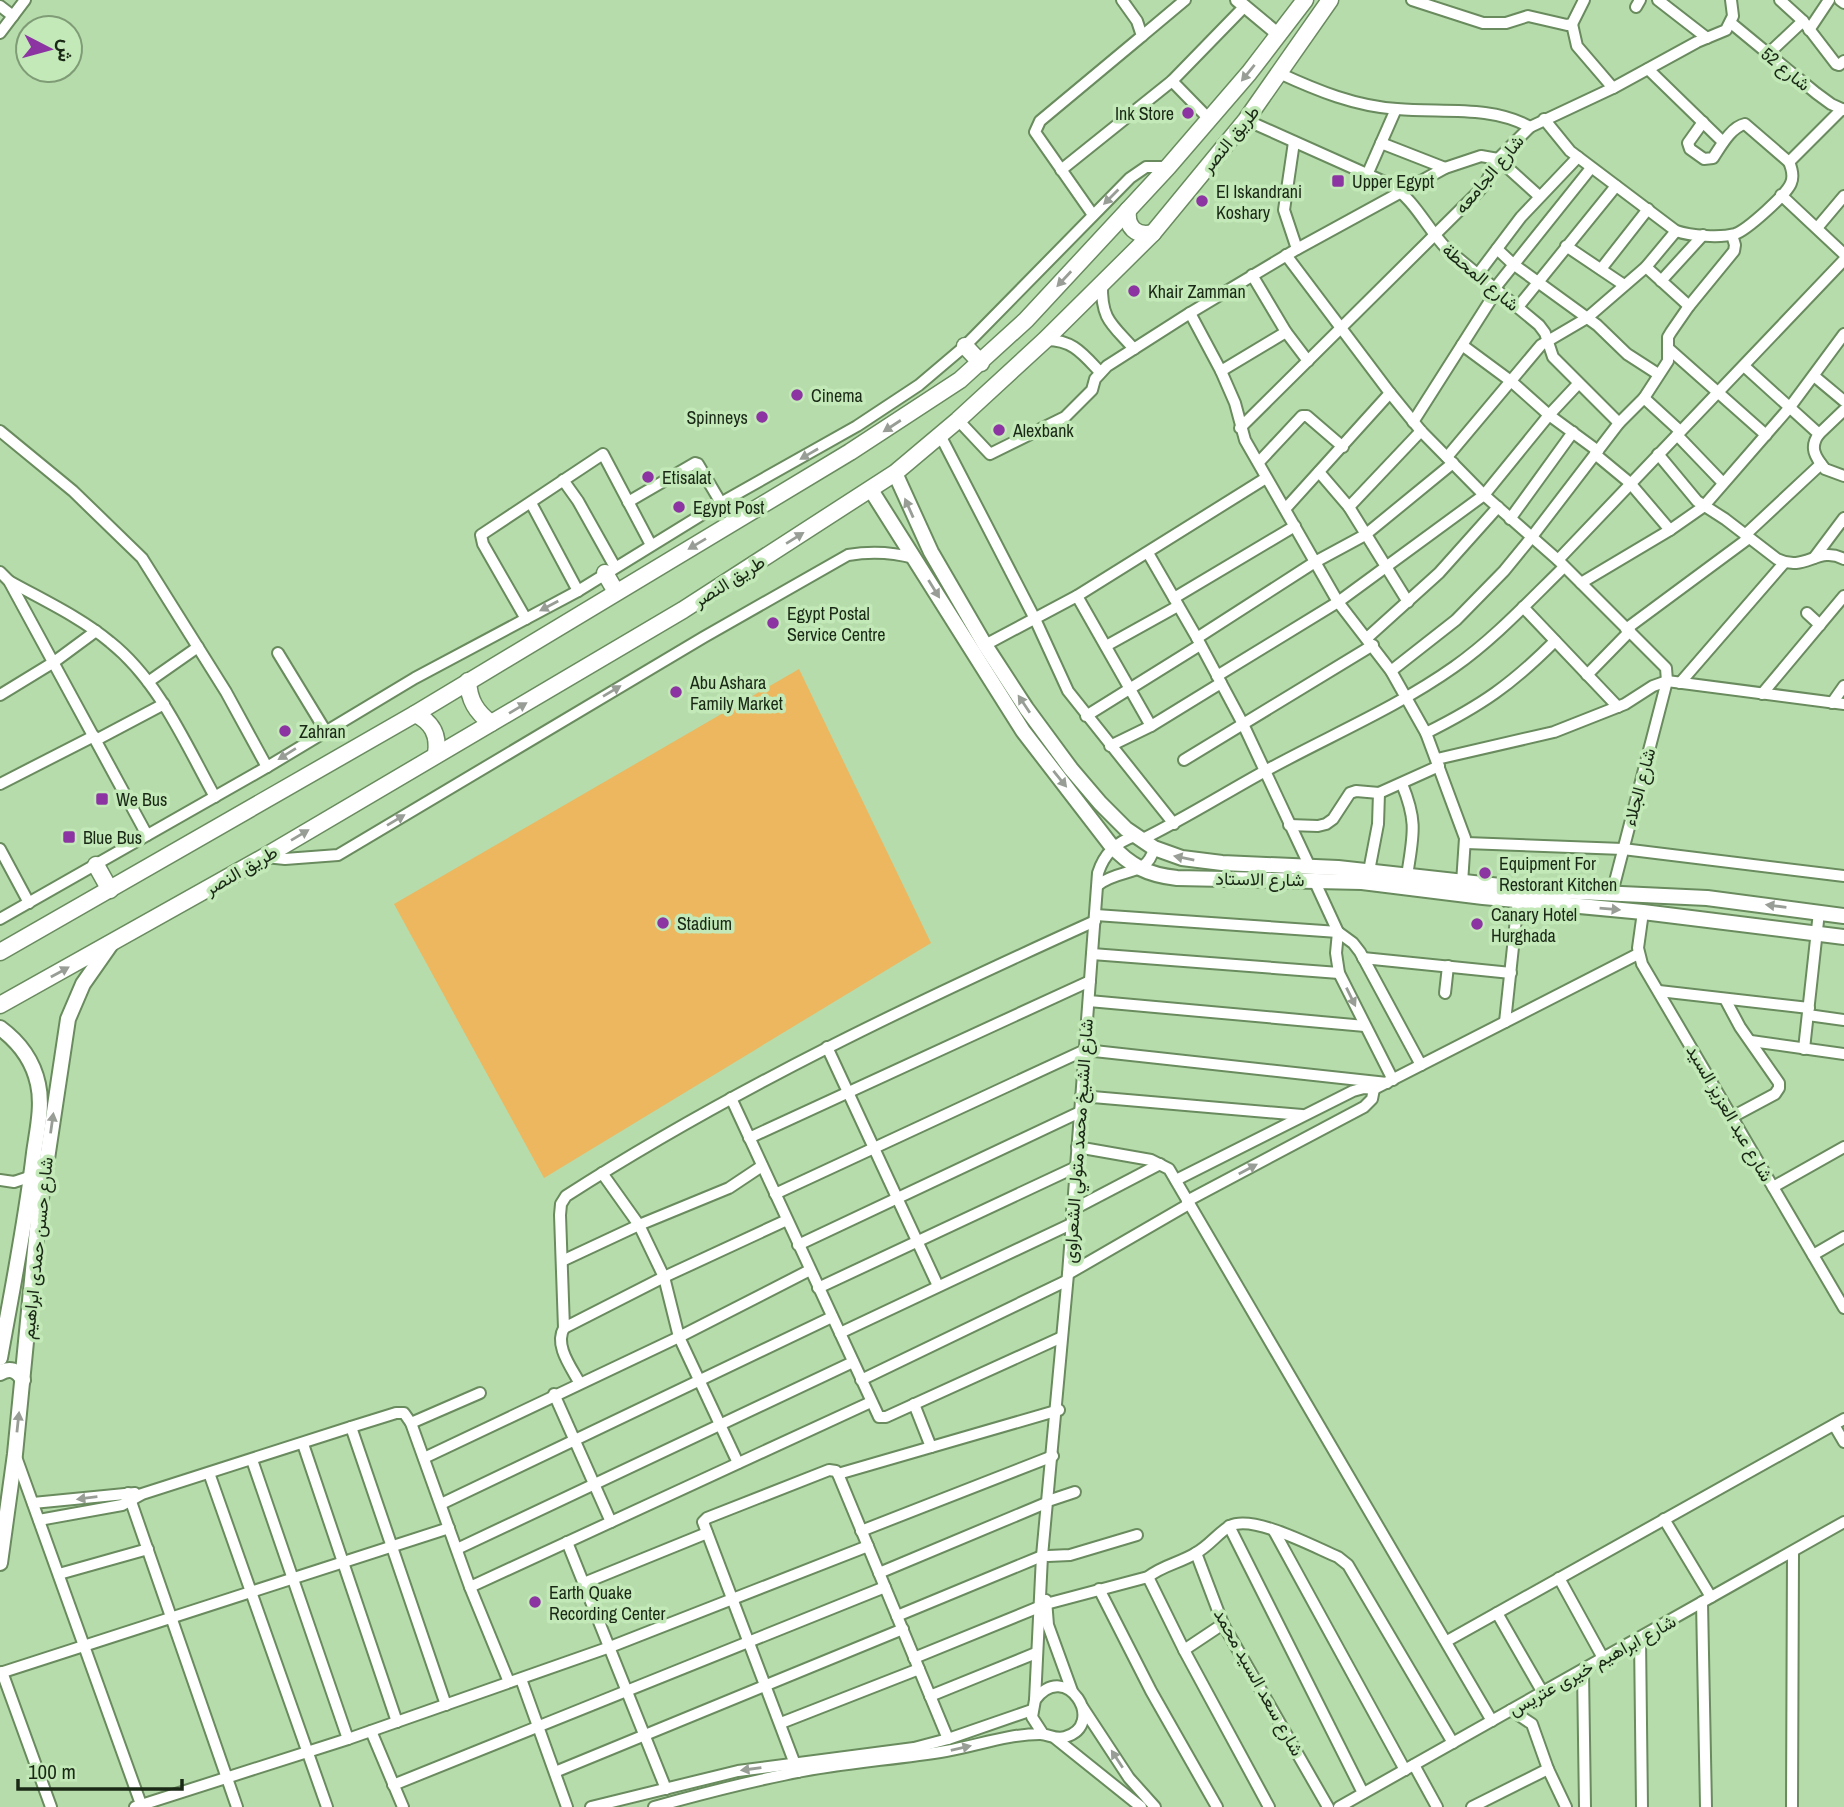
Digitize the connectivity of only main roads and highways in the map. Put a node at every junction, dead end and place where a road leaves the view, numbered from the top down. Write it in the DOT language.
graph roads {
  1 [pos="1305,0"];
  2 [pos="1330,0"];
  3 [pos="1128,211"];
  4 [pos="1153,233"];
  5 [pos="1097,243"];
  6 [pos="1118,268"];
  7 [pos="965,346"];
  8 [pos="981,363"];
  9 [pos="895,474"];
  10 [pos="871,491"];
  11 [pos="610,570"];
  12 [pos="616,592"];
  13 [pos="468,681"];
  14 [pos="415,714"];
  15 [pos="491,723"];
  16 [pos="436,754"];
  17 [pos="96,865"];
  18 [pos="1312,873"];
  19 [pos="110,891"];
  20 [pos="1844,916"];
  21 [pos="1844,937"];
  22 [pos="111,944"];
  23 [pos="0,952"];
  24 [pos="0,1005"];
  25 [pos="0,1028"];
  26 [pos="31,1218"];
  27 [pos="0,1358"];
  28 [pos="0,1373"];
  29 [pos="23,1380"];
  30 [pos="0,1563"];
  1 -- 3 [label="main road, طريق النصر, one-way"];
  2 -- 4 [label="main road, طريق النصر"];
  3 -- 4 [label="main road"];
  3 -- 5 [label="main road, طريق النصر"];
  4 -- 6 [label="main road, طريق النصر"];
  5 -- 6 [label="main road"];
  5 -- 8 [label="main road, طريق النصر, one-way"];
  6 -- 9 [label="main road, طريق النصر"];
  7 -- 8 [label="main road"];
  8 -- 12 [label="main road, طريق النصر, one-way"];
  9 -- 10 [label="main road, طريق النصر"];
  18 -- 9 [label="main road, شارع الاستاد, one-way"];
  15 -- 10 [label="main road, طريق النصر, one-way"];
  10 -- 18 [label="main road, شارع الاستاد, one-way"];
  11 -- 12 [label="main road"];
  12 -- 13 [label="main road, طريق النصر"];
  13 -- 14 [label="main road, طريق النصر"];
  13 -- 15 [label="main road"];
  14 -- 16 [label="main road"];
  14 -- 19 [label="main road, طريق النصر"];
  15 -- 16 [label="main road, طريق النصر"];
  22 -- 16 [label="main road, طريق النصر, one-way"];
  17 -- 19 [label="main road"];
  20 -- 18 [label="main road, شارع الاستاد, one-way"];
  18 -- 21 [label="main road, شارع الاستاد, one-way"];
  19 -- 23 [label="main road, طريق النصر"];
  24 -- 22 [label="main road, طريق النصر, one-way"];
  26 -- 22 [label="main road, شارع حسن حمدى ابراهيم, one-way"];
  25 -- 26 [label="main road, شارع حسن حمدى ابراهيم"];
  26 -- 27 [label="main road, شارع حسن حمدى ابراهيم"];
  26 -- 29 [label="main road, شارع حسن حمدى ابراهيم"];
  28 -- 29 [label="main road"];
  30 -- 29 [label="main road, شارع حسن حمدى ابراهيم, one-way"];
}
